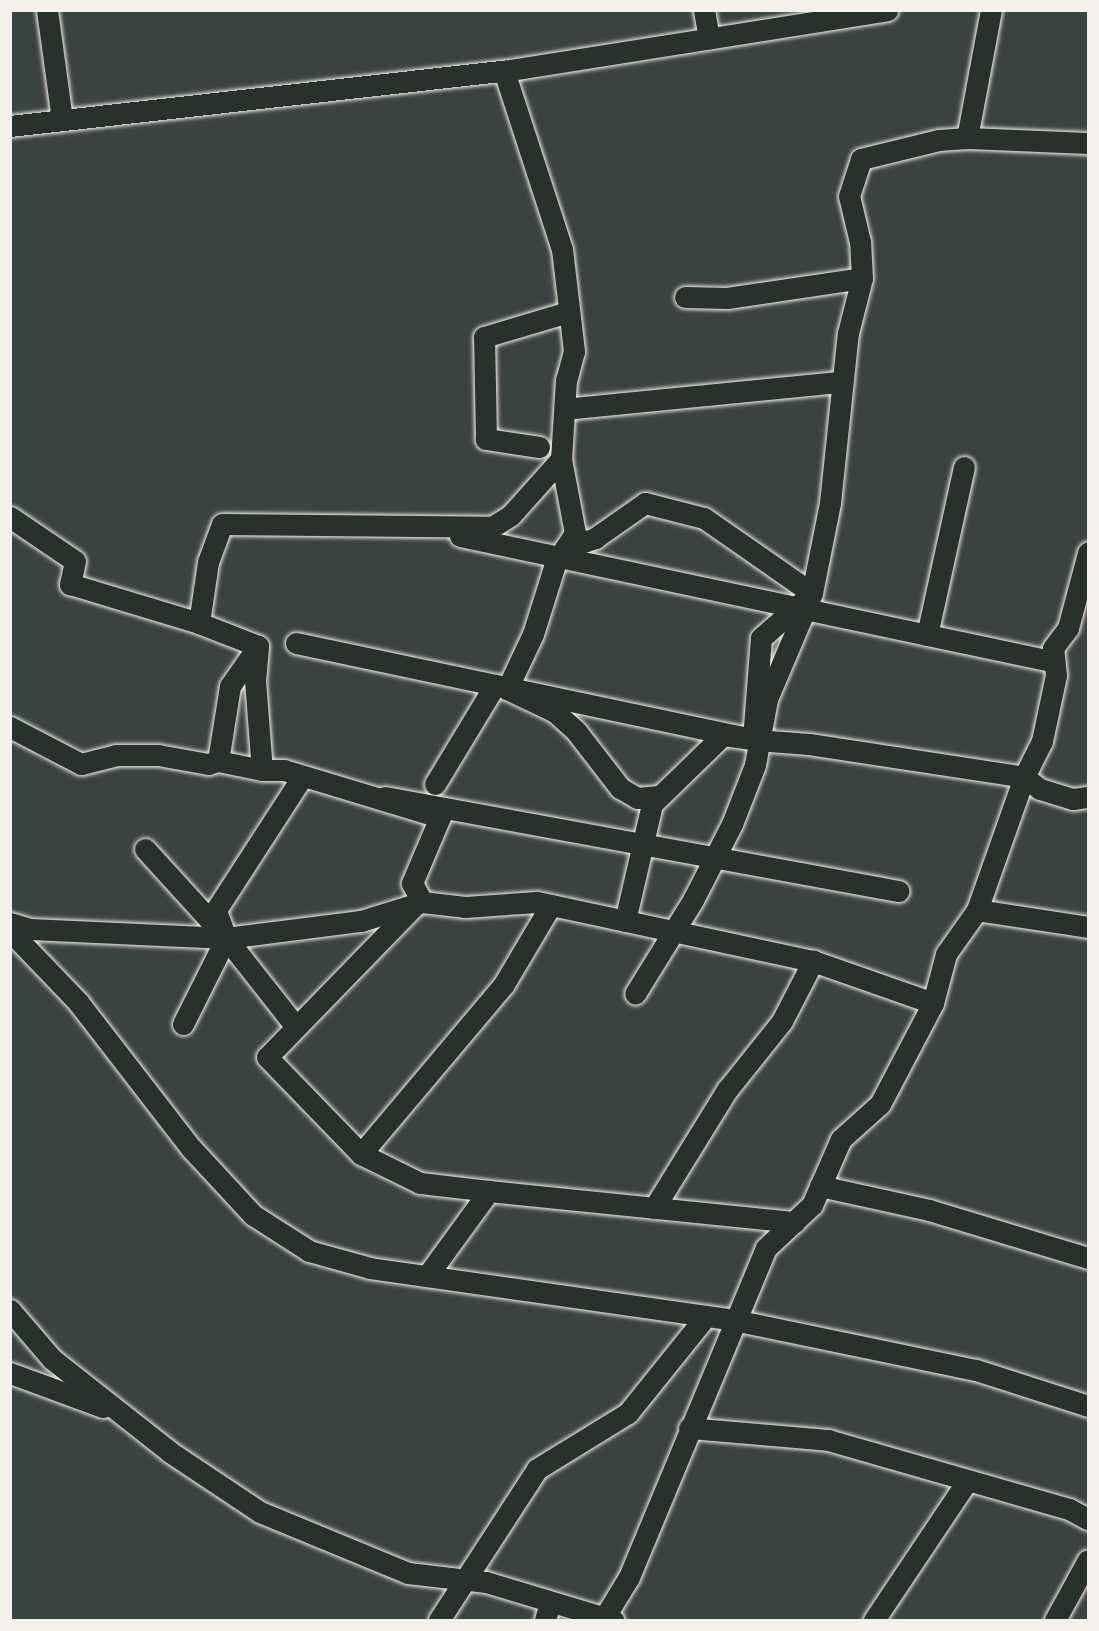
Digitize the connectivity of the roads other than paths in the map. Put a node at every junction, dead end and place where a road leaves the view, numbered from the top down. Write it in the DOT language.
graph roads {
  1 [pos="47,10"];
  2 [pos="704,10"];
  3 [pos="887,10"];
  4 [pos="991,10"];
  5 [pos="709,39"];
  6 [pos="504,71"];
  7 [pos="62,119"];
  8 [pos="10,126"];
  9 [pos="967,138"];
  10 [pos="1089,143"];
  11 [pos="862,278"];
  12 [pos="685,297"];
  13 [pos="568,312"];
  14 [pos="841,382"];
  15 [pos="574,408"];
  16 [pos="539,447"];
  17 [pos="561,459"];
  18 [pos="964,467"];
  19 [pos="10,517"];
  20 [pos="417,527"];
  21 [pos="565,548"];
  22 [pos="1089,554"];
  23 [pos="812,593"];
  24 [pos="199,623"];
  25 [pos="927,635"];
  26 [pos="296,643"];
  27 [pos="258,646"];
  28 [pos="1046,660"];
  29 [pos="495,685"];
  30 [pos="10,727"];
  31 [pos="753,739"];
  32 [pos="218,761"];
  33 [pos="262,770"];
  34 [pos="302,777"];
  35 [pos="1024,777"];
  36 [pos="435,784"];
  37 [pos="386,797"];
  38 [pos="1089,797"];
  39 [pos="652,804"];
  40 [pos="145,849"];
  41 [pos="898,891"];
  42 [pos="419,903"];
  43 [pos="551,905"];
  44 [pos="977,910"];
  45 [pos="626,921"];
  46 [pos="10,923"];
  47 [pos="1089,927"];
  48 [pos="10,931"];
  49 [pos="226,938"];
  50 [pos="813,962"];
  51 [pos="635,994"];
  52 [pos="933,1003"];
  53 [pos="183,1024"];
  54 [pos="296,1027"];
  55 [pos="361,1154"];
  56 [pos="820,1186"];
  57 [pos="489,1191"];
  58 [pos="654,1208"];
  59 [pos="794,1222"];
  60 [pos="1089,1258"];
  61 [pos="427,1276"];
  62 [pos="10,1310"];
  63 [pos="706,1316"];
  64 [pos="734,1320"];
  65 [pos="10,1373"];
  66 [pos="1089,1406"];
  67 [pos="121,1414"];
  68 [pos="689,1428"];
  69 [pos="967,1481"];
  70 [pos="1089,1519"];
  71 [pos="1089,1560"];
  72 [pos="464,1579"];
  73 [pos="548,1611"];
  74 [pos="609,1619"];
  75 [pos="439,1620"];
  76 [pos="874,1620"];
  77 [pos="1055,1620"];
  1 -- 7 [label="street"];
  2 -- 5 [label="street"];
  3 -- 5 [label="street"];
  4 -- 9 [label="street"];
  5 -- 6 [label="street"];
  6 -- 7 [label="street"];
  6 -- 13 [label="street"];
  7 -- 8 [label="street"];
  9 -- 10 [label="street"];
  9 -- 11 [label="street"];
  11 -- 12 [label="street"];
  11 -- 14 [label="street"];
  13 -- 16 [label="street"];
  13 -- 17 [label="street"];
  14 -- 15 [label="street"];
  14 -- 23 [label="street"];
  17 -- 20 [label="street"];
  17 -- 21 [label="street"];
  18 -- 25 [label="street"];
  19 -- 24 [label="street"];
  20 -- 24 [label="street"];
  20 -- 25 [label="street"];
  21 -- 23 [label="street"];
  21 -- 39 [label="street"];
  22 -- 35 [label="street"];
  23 -- 31 [label="street"];
  23 -- 51 [label="street"];
  24 -- 27 [label="street"];
  25 -- 28 [label="street"];
  26 -- 29 [label="street"];
  27 -- 32 [label="street"];
  27 -- 33 [label="street"];
  29 -- 31 [label="street"];
  29 -- 36 [label="street"];
  30 -- 32 [label="street"];
  31 -- 35 [label="street"];
  31 -- 39 [label="street"];
  32 -- 33 [label="street"];
  33 -- 34 [label="street"];
  34 -- 37 [label="street"];
  34 -- 49 [label="street"];
  35 -- 38 [label="street"];
  35 -- 44 [label="street"];
  37 -- 41 [label="street"];
  37 -- 42 [label="street"];
  39 -- 45 [label="street"];
  40 -- 49 [label="street"];
  42 -- 43 [label="street"];
  42 -- 49 [label="street"];
  42 -- 54 [label="street"];
  43 -- 45 [label="street"];
  43 -- 55 [label="street"];
  44 -- 47 [label="street"];
  44 -- 52 [label="street"];
  45 -- 50 [label="street"];
  46 -- 49 [label="street"];
  48 -- 61 [label="street"];
  49 -- 53 [label="street"];
  49 -- 54 [label="street"];
  50 -- 52 [label="street"];
  50 -- 58 [label="street"];
  52 -- 56 [label="street"];
  54 -- 55 [label="street"];
  55 -- 57 [label="street"];
  56 -- 59 [label="street"];
  56 -- 60 [label="street"];
  57 -- 58 [label="street"];
  57 -- 61 [label="street"];
  58 -- 59 [label="street"];
  59 -- 64 [label="street"];
  61 -- 63 [label="street"];
  62 -- 67 [label="street"];
  63 -- 64 [label="street"];
  63 -- 72 [label="street"];
  64 -- 66 [label="street"];
  64 -- 68 [label="street"];
  65 -- 67 [label="street"];
  67 -- 72 [label="street"];
  68 -- 69 [label="street"];
  68 -- 74 [label="street"];
  69 -- 70 [label="street"];
  69 -- 76 [label="street"];
  71 -- 77 [label="street"];
  72 -- 73 [label="street"];
  72 -- 75 [label="street"];
  73 -- 74 [label="street"];
}
